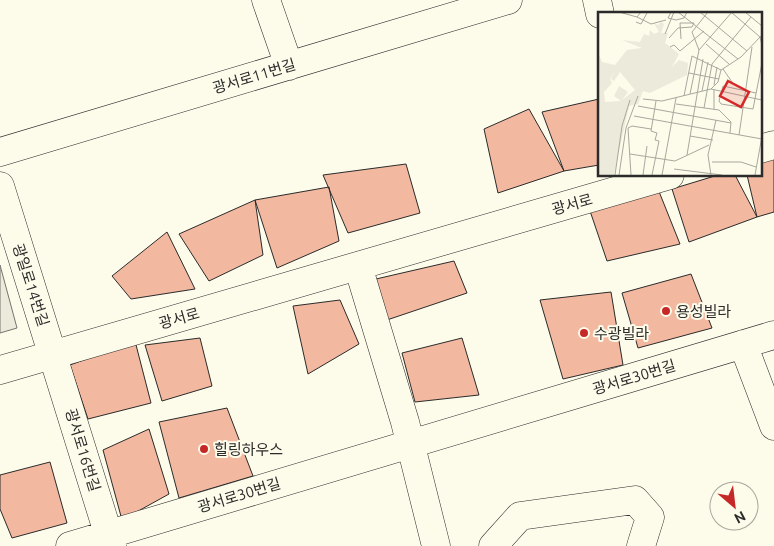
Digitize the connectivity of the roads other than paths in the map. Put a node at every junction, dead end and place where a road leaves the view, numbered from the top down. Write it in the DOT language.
graph roads {
  1 [pos="266,0"];
  2 [pos="508,0"];
  3 [pos="289,66"];
  4 [pos="0,152"];
  5 [pos="653,177"];
  6 [pos="0,186"];
  7 [pos="358,266"];
  8 [pos="774,334"];
  9 [pos="743,344"];
  10 [pos="54,354"];
  11 [pos="0,370"];
  12 [pos="774,426"];
  13 [pos="409,444"];
  14 [pos="111,540"];
  15 [pos="70,546"];
  16 [pos="436,546"];
  17 [pos="493,546"];
  18 [pos="641,546"];
  1 -- 3 [label="street"];
  2 -- 3 [label="street, 광서로11번길"];
  3 -- 4 [label="street, 광서로11번길"];
  5 -- 7 [label="street, 광서로"];
  6 -- 10 [label="street, 광일로14번길"];
  7 -- 10 [label="street, 광서로"];
  7 -- 13 [label="street"];
  8 -- 9 [label="street, 광서로30번길"];
  9 -- 12 [label="street"];
  9 -- 13 [label="street, 광서로30번길"];
  10 -- 11 [label="street, 광서로"];
  10 -- 14 [label="street, 광서로16번길"];
  13 -- 14 [label="street, 광서로30번길"];
  13 -- 16 [label="street"];
  14 -- 15 [label="street, 광서로30번길"];
  17 -- 18 [label="street"];
}
